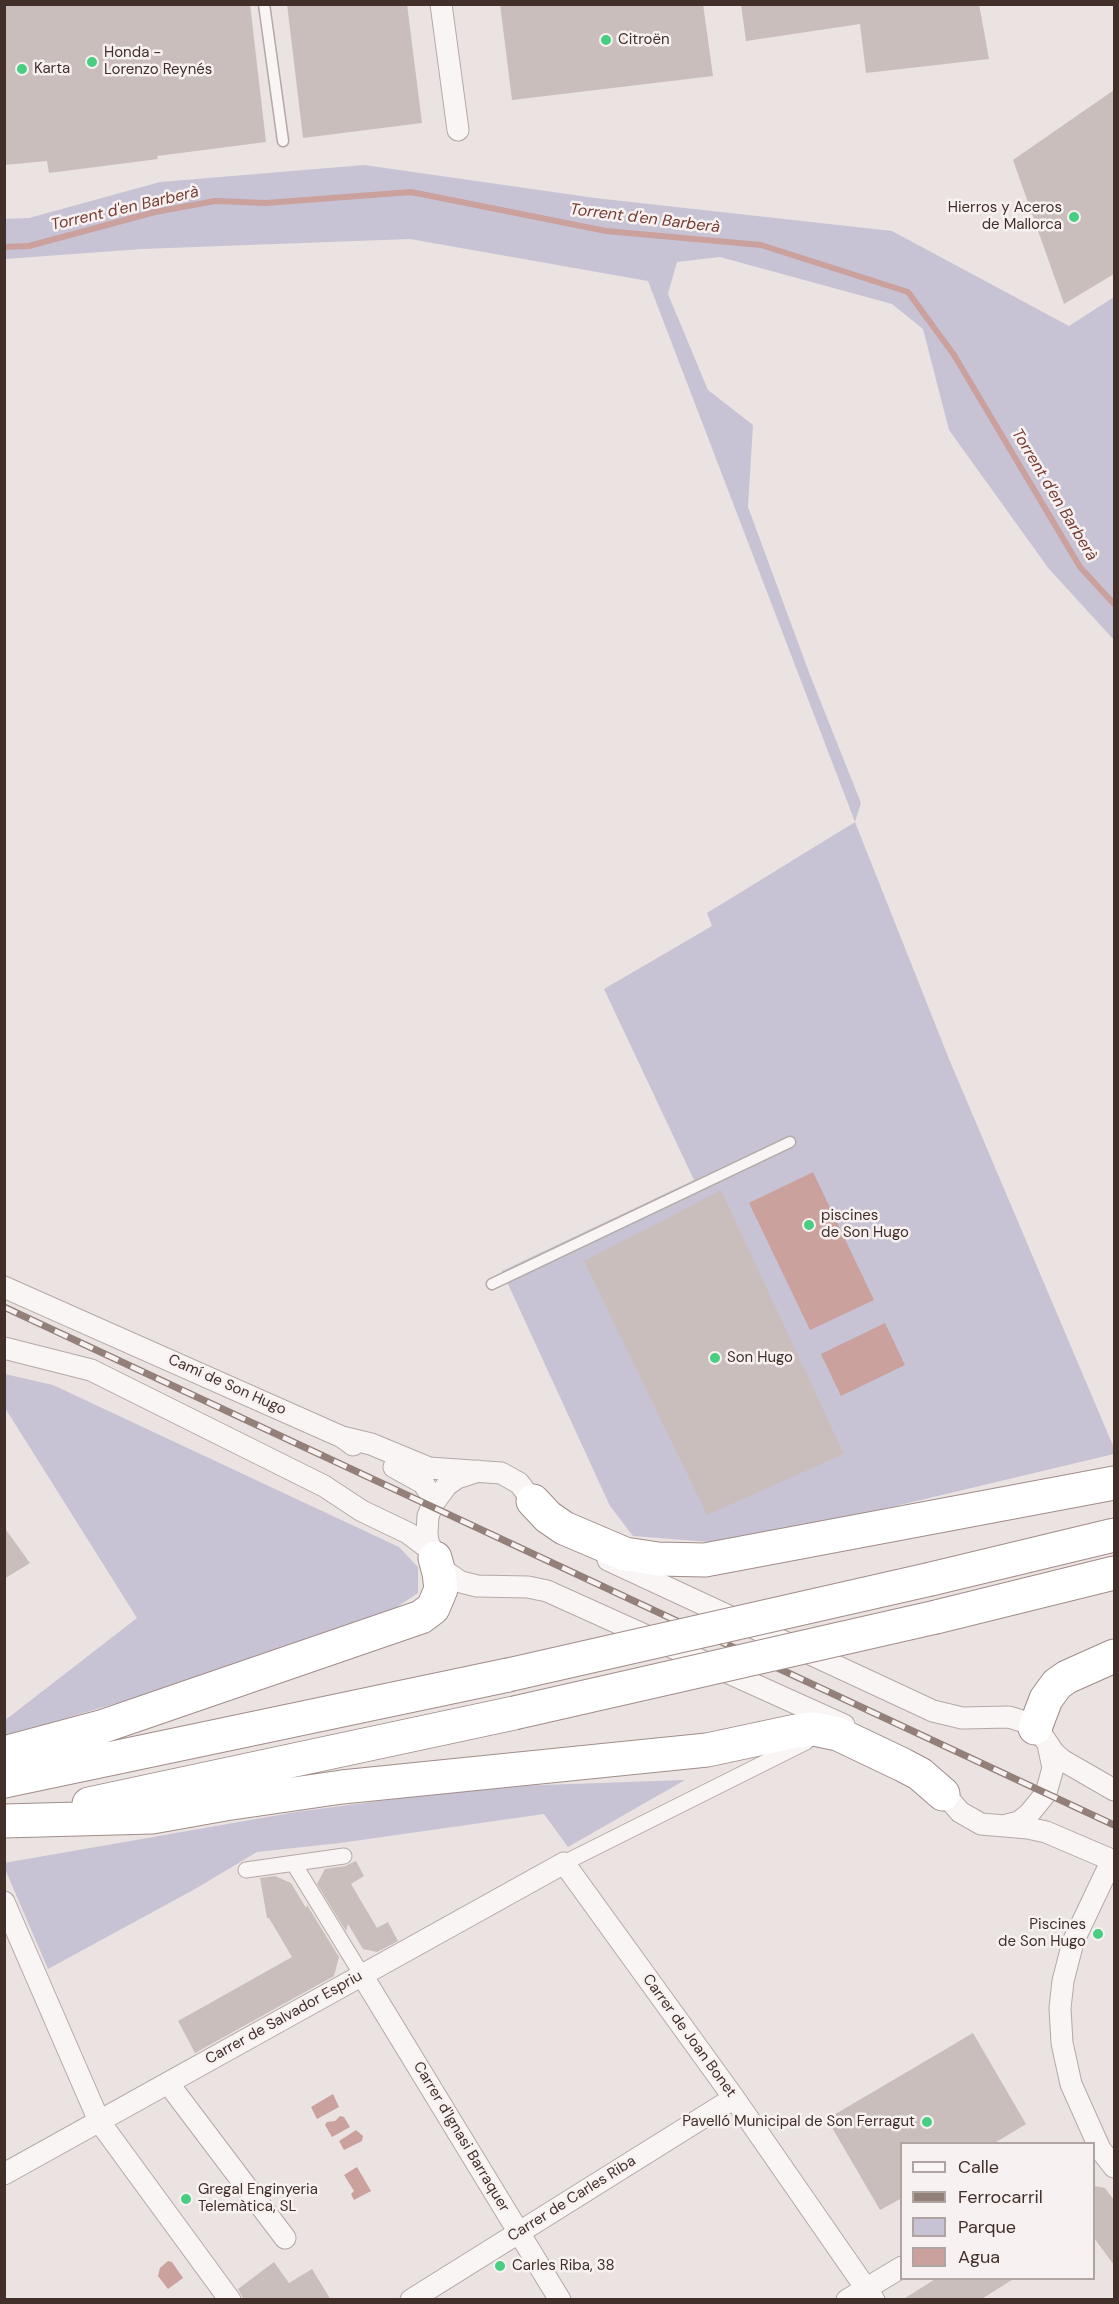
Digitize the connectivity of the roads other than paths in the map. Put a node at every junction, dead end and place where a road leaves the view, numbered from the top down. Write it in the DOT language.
graph roads {
  1 [pos="264,4"];
  2 [pos="441,4"];
  3 [pos="458,130"];
  4 [pos="283,141"];
  5 [pos="790,1142"];
  6 [pos="492,1284"];
  7 [pos="4,1287"];
  8 [pos="4,1348"];
  9 [pos="342,1437"];
  10 [pos="478,1471"];
  11 [pos="1114,1483"];
  12 [pos="324,1486"];
  13 [pos="533,1501"];
  14 [pos="431,1507"];
  15 [pos="1114,1535"];
  16 [pos="433,1554"];
  17 [pos="1114,1573"];
  18 [pos="1114,1656"];
  19 [pos="1041,1736"];
  20 [pos="806,1742"];
  21 [pos="4,1753"];
  22 [pos="4,1781"];
  23 [pos="1114,1790"];
  24 [pos="1046,1793"];
  25 [pos="944,1794"];
  26 [pos="1114,1799"];
  27 [pos="4,1821"];
  28 [pos="995,1826"];
  29 [pos="344,1856"];
  30 [pos="1113,1861"];
  31 [pos="564,1863"];
  32 [pos="294,1864"];
  33 [pos="246,1870"];
  34 [pos="4,1902"];
  35 [pos="362,1975"];
  36 [pos="168,2083"];
  37 [pos="734,2098"];
  38 [pos="99,2121"];
  39 [pos="1103,2148"];
  40 [pos="1114,2167"];
  41 [pos="4,2174"];
  42 [pos="519,2232"];
  43 [pos="285,2238"];
  44 [pos="900,2269"];
  45 [pos="870,2294"];
  46 [pos="231,2300"];
  47 [pos="411,2300"];
  48 [pos="560,2300"];
  49 [pos="847,2300"];
  1 -- 4 [label="lane"];
  2 -- 3 [label="street"];
  5 -- 6 [label="lane"];
  7 -- 9 [label="street, Camí de Son Hugo"];
  8 -- 12 [label="street"];
  9 -- 10 [label="street"];
  9 -- 14 [label="street, Camí de Son Hugo"];
  10 -- 13 [label="street"];
  10 -- 14 [label="street"];
  11 -- 13 [label="highway"];
  12 -- 14 [label="street"];
  12 -- 16 [label="street"];
  13 -- 19 [label="street"];
  14 -- 16 [label="street"];
  15 -- 22 [label="highway, bridge"];
  16 -- 21 [label="highway"];
  16 -- 25 [label="street"];
  17 -- 27 [label="highway, bridge"];
  18 -- 19 [label="highway"];
  19 -- 23 [label="street"];
  19 -- 24 [label="street"];
  20 -- 31 [label="street"];
  24 -- 26 [label="street"];
  24 -- 28 [label="street"];
  24 -- 30 [label="street"];
  25 -- 27 [label="highway"];
  25 -- 28 [label="street"];
  28 -- 30 [label="street"];
  29 -- 32 [label="street"];
  30 -- 39 [label="street"];
  31 -- 35 [label="street, Carrer de Salvador Espriu"];
  31 -- 37 [label="street, Carrer de Joan Bonet"];
  32 -- 33 [label="street"];
  32 -- 35 [label="street"];
  34 -- 38 [label="street"];
  35 -- 36 [label="street, Carrer de Salvador Espriu"];
  35 -- 42 [label="street, Carrer d'Ignasi Barraquer"];
  36 -- 38 [label="street, Carrer de Salvador Espriu"];
  36 -- 43 [label="street"];
  37 -- 42 [label="street, Carrer de Carles Riba"];
  37 -- 45 [label="street, Carrer de Joan Bonet"];
  38 -- 41 [label="street, Carrer de Salvador Espriu"];
  38 -- 46 [label="street"];
  39 -- 40 [label="street"];
  42 -- 47 [label="street, Carrer de Carles Riba"];
  42 -- 48 [label="street, Carrer d'Ignasi Barraquer"];
  44 -- 45 [label="street"];
  45 -- 49 [label="street"];
}
